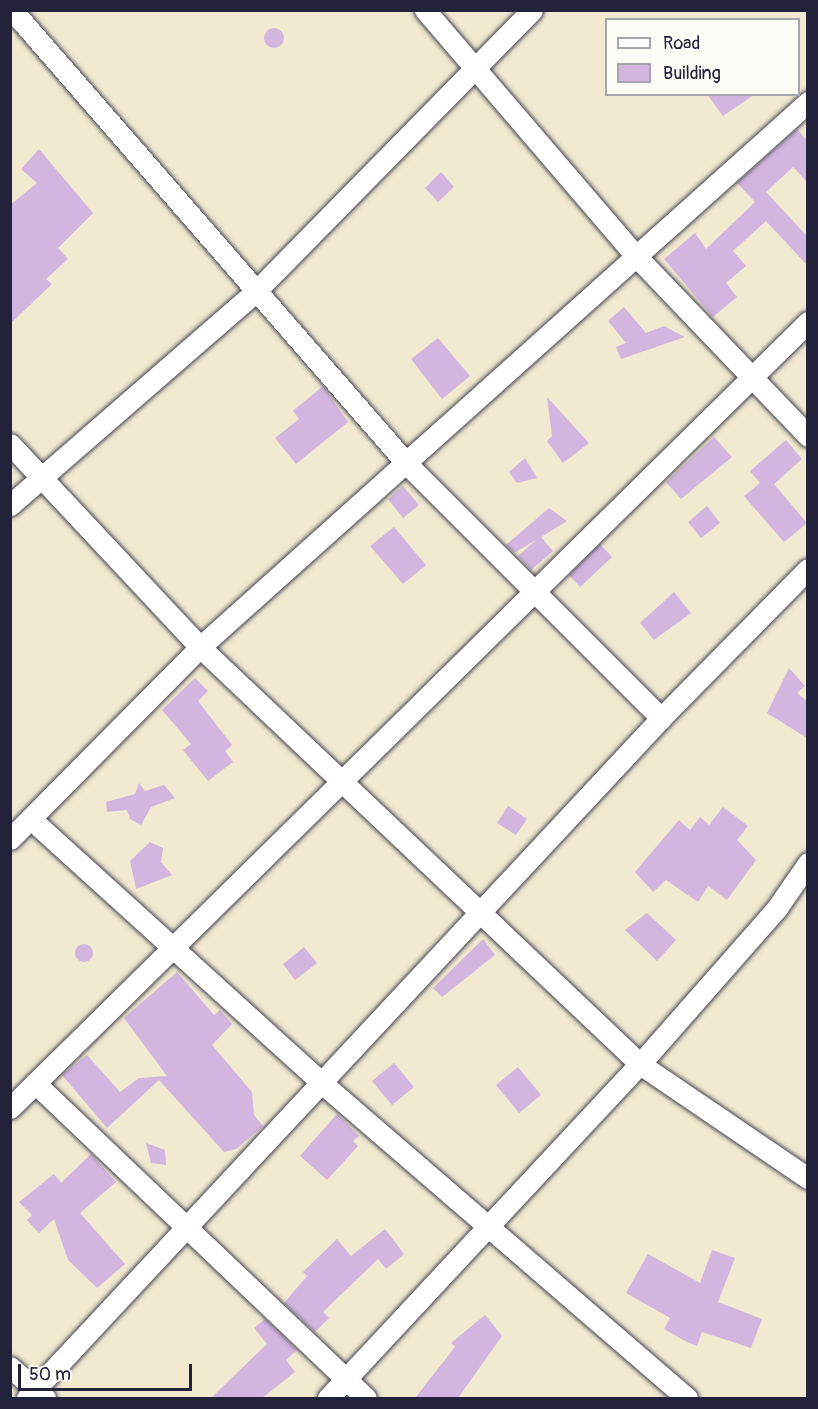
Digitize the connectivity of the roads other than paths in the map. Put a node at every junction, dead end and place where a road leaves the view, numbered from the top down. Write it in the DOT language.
graph roads {
  1 [pos="12,10"];
  2 [pos="425,10"];
  3 [pos="532,10"];
  4 [pos="472,67"];
  5 [pos="807,102"];
  6 [pos="636,256"];
  7 [pos="257,290"];
  8 [pos="807,322"];
  9 [pos="752,378"];
  10 [pos="807,436"];
  11 [pos="10,444"];
  12 [pos="408,465"];
  13 [pos="41,477"];
  14 [pos="10,505"];
  15 [pos="807,569"];
  16 [pos="534,591"];
  17 [pos="200,647"];
  18 [pos="661,718"];
  19 [pos="342,781"];
  20 [pos="19,827"];
  21 [pos="807,863"];
  22 [pos="481,913"];
  23 [pos="177,947"];
  24 [pos="640,1064"];
  25 [pos="35,1083"];
  26 [pos="323,1084"];
  27 [pos="10,1108"];
  28 [pos="807,1178"];
  29 [pos="490,1225"];
  30 [pos="191,1228"];
  31 [pos="10,1367"];
  32 [pos="346,1378"];
  33 [pos="36,1396"];
  34 [pos="328,1398"];
  35 [pos="366,1398"];
  36 [pos="687,1398"];
  1 -- 7 [label="street"];
  2 -- 4 [label="street"];
  3 -- 4 [label="street"];
  4 -- 6 [label="street"];
  4 -- 7 [label="street"];
  5 -- 6 [label="street"];
  6 -- 9 [label="street"];
  6 -- 12 [label="street"];
  7 -- 12 [label="street"];
  7 -- 13 [label="street"];
  8 -- 9 [label="street"];
  9 -- 10 [label="street"];
  9 -- 16 [label="street"];
  11 -- 13 [label="street"];
  12 -- 16 [label="street"];
  12 -- 17 [label="street"];
  13 -- 14 [label="street"];
  13 -- 17 [label="street"];
  15 -- 18 [label="street"];
  16 -- 18 [label="street"];
  16 -- 19 [label="street"];
  17 -- 19 [label="street"];
  17 -- 20 [label="street"];
  18 -- 22 [label="street"];
  19 -- 22 [label="street"];
  19 -- 23 [label="street"];
  20 -- 23 [label="street"];
  21 -- 24 [label="street"];
  22 -- 24 [label="street"];
  22 -- 26 [label="street"];
  23 -- 25 [label="street"];
  23 -- 26 [label="street"];
  24 -- 28 [label="street"];
  24 -- 29 [label="street"];
  25 -- 27 [label="street"];
  25 -- 30 [label="street"];
  26 -- 29 [label="street"];
  26 -- 30 [label="street"];
  29 -- 32 [label="street"];
  29 -- 36 [label="street"];
  30 -- 32 [label="street"];
  30 -- 33 [label="street"];
  31 -- 33 [label="street"];
  32 -- 34 [label="street"];
  32 -- 35 [label="street"];
}
